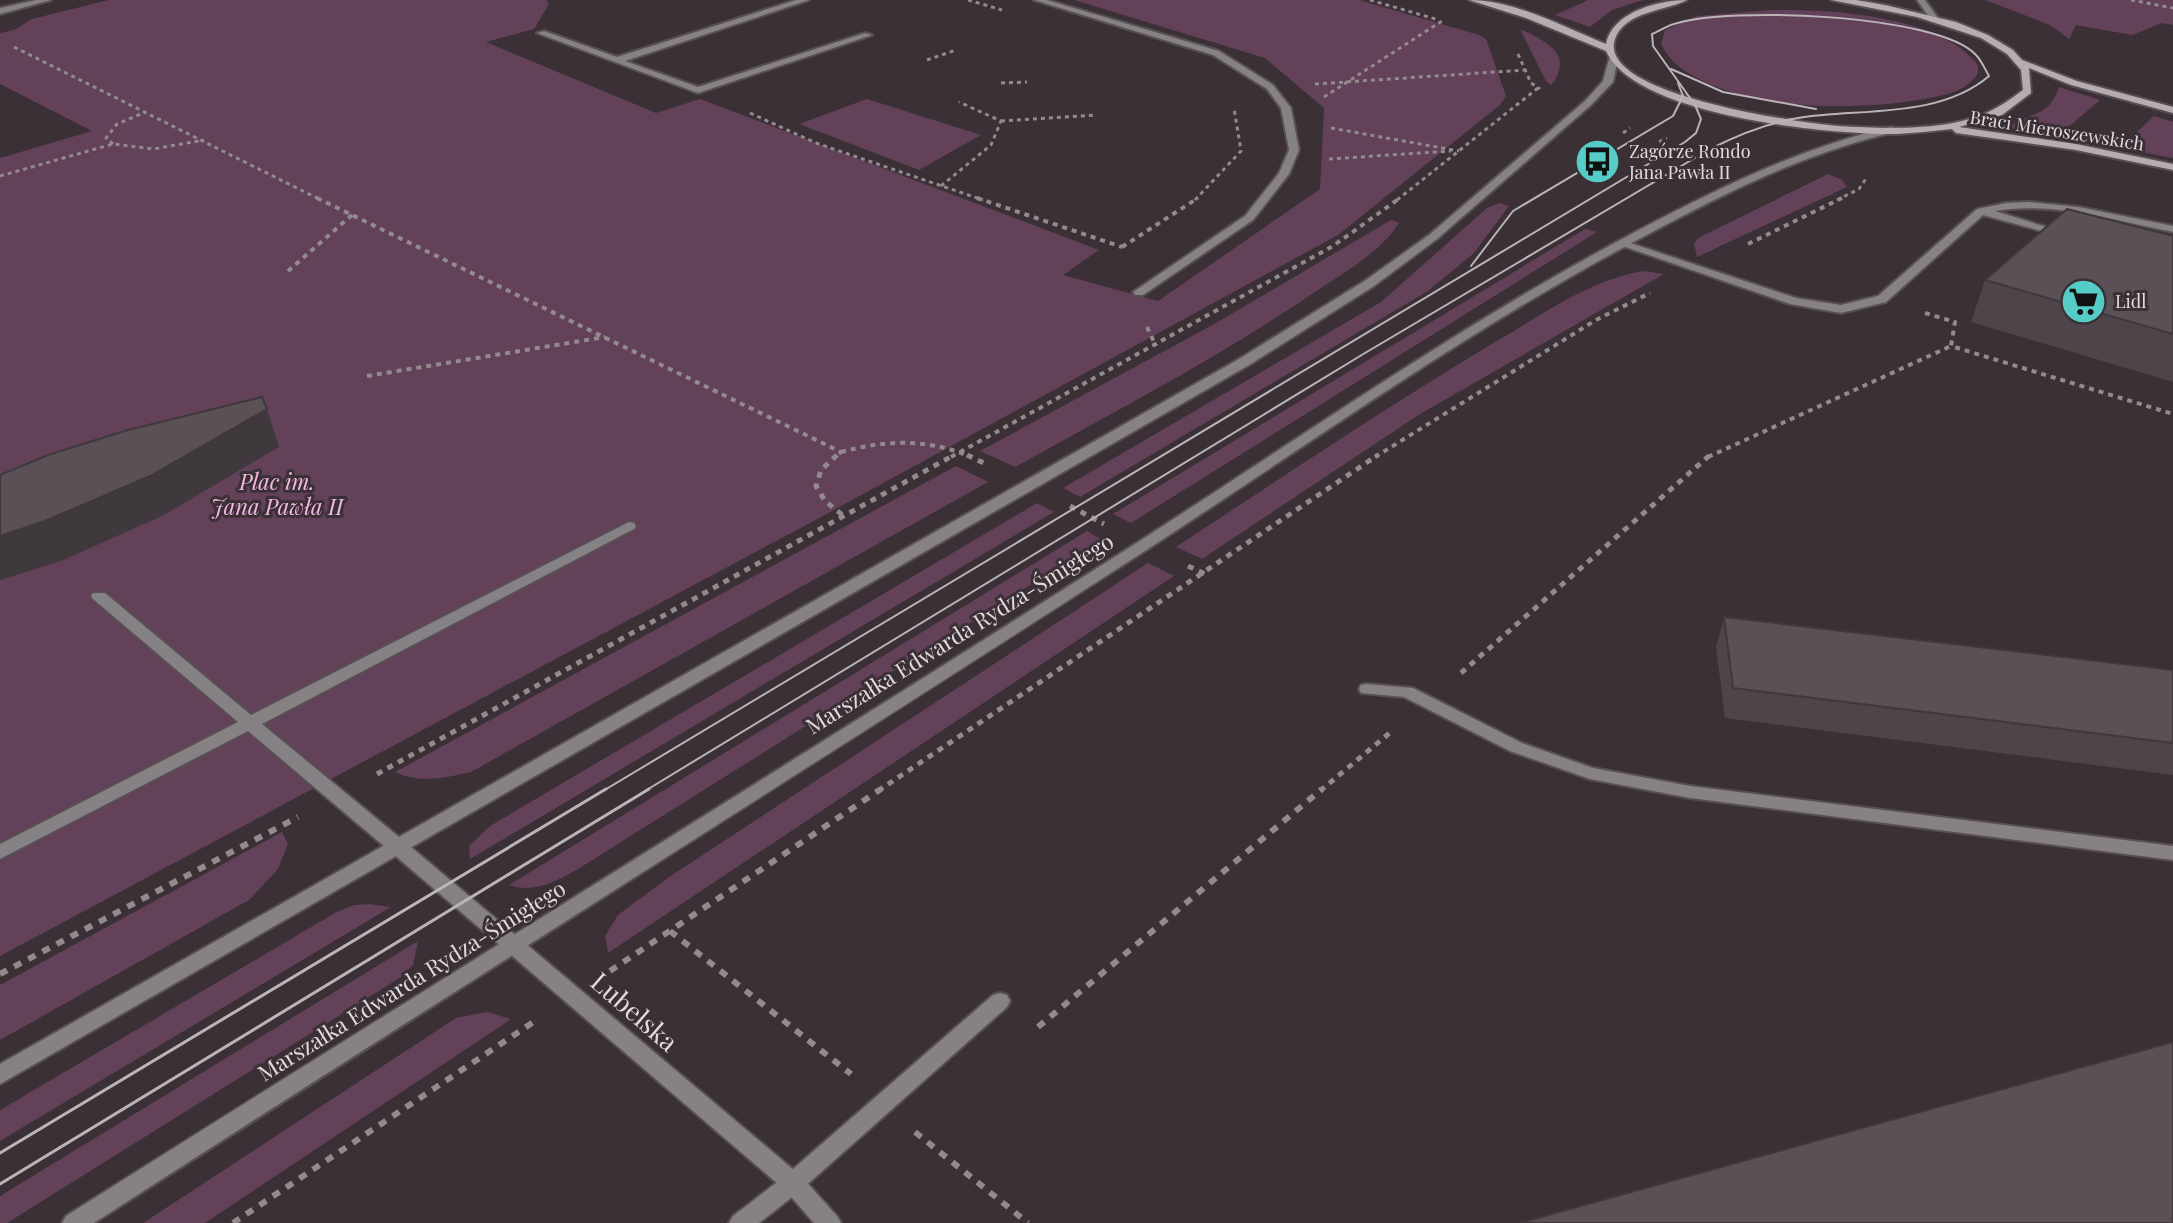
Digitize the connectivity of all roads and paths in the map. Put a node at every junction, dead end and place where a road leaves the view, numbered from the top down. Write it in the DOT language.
graph roads {
  1 [pos="47,0"];
  2 [pos="805,0"];
  3 [pos="1038,0"];
  4 [pos="1473,0"];
  5 [pos="1683,0"];
  6 [pos="1835,0"];
  7 [pos="1921,0"];
  8 [pos="2131,0"];
  9 [pos="2173,8"];
  10 [pos="0,11"];
  11 [pos="1934,18"];
  12 [pos="1442,21"];
  13 [pos="541,33"];
  14 [pos="868,35"];
  15 [pos="13,46"];
  16 [pos="1514,47"];
  17 [pos="956,50"];
  18 [pos="1611,54"];
  19 [pos="618,60"];
  20 [pos="927,60"];
  21 [pos="2023,62"];
  22 [pos="1525,70"];
  23 [pos="1349,81"];
  24 [pos="1027,82"];
  25 [pos="1001,83"];
  26 [pos="1270,87"];
  27 [pos="1538,88"];
  28 [pos="698,90"];
  29 [pos="1547,91"];
  30 [pos="959,102"];
  31 [pos="2173,110"];
  32 [pos="147,112"];
  33 [pos="1095,115"];
  34 [pos="1288,120"];
  35 [pos="1001,121"];
  36 [pos="1630,128"];
  37 [pos="1934,129"];
  38 [pos="1892,130"];
  39 [pos="1623,133"];
  40 [pos="1667,138"];
  41 [pos="205,140"];
  42 [pos="1659,142"];
  43 [pos="113,144"];
  44 [pos="1460,151"];
  45 [pos="1289,161"];
  46 [pos="2173,167"];
  47 [pos="1874,168"];
  48 [pos="0,176"];
  49 [pos="940,187"];
  50 [pos="1981,211"];
  51 [pos="352,215"];
  52 [pos="2173,229"];
  53 [pos="2069,236"];
  54 [pos="1620,243"];
  55 [pos="1122,247"];
  56 [pos="1123,257"];
  57 [pos="1697,269"];
  58 [pos="288,271"];
  59 [pos="1139,292"];
  60 [pos="1882,299"];
  61 [pos="1143,319"];
  62 [pos="606,337"];
  63 [pos="1156,346"];
  64 [pos="367,376"];
  65 [pos="2173,414"];
  66 [pos="841,452"];
  67 [pos="963,453"];
  68 [pos="1028,485"];
  69 [pos="845,517"];
  70 [pos="629,526"];
  71 [pos="1145,544"];
  72 [pos="1205,574"];
  73 [pos="99,596"];
  74 [pos="1367,689"];
  75 [pos="248,722"];
  76 [pos="337,796"];
  77 [pos="398,847"];
  78 [pos="0,852"];
  79 [pos="2173,853"];
  80 [pos="513,943"];
  81 [pos="0,974"];
  82 [pos="574,995"];
  83 [pos="1000,1001"];
  84 [pos="0,1075"];
  85 [pos="793,1183"];
  86 [pos="74,1223"];
  87 [pos="233,1223"];
  88 [pos="741,1223"];
  89 [pos="829,1223"];
  1 -- 10 [label="street"];
  2 -- 19 [label="street"];
  3 -- 26 [label="street"];
  4 -- 18 [label="main road"];
  5 -- 18 [label="main road"];
  6 -- 11 [label="main road, Braci Mieroszewskich"];
  7 -- 11 [label="street"];
  8 -- 9 [label="path"];
  11 -- 21 [label="main road, Braci Mieroszewskich"];
  12 -- 23 [label="path"];
  13 -- 19 [label="street"];
  14 -- 28 [label="street"];
  15 -- 32 [label="path"];
  16 -- 22 [label="path"];
  17 -- 20 [label="path"];
  18 -- 38 [label="main road"];
  18 -- 68 [label="street"];
  19 -- 28 [label="street"];
  21 -- 31 [label="main road, Braci Mieroszewskich"];
  21 -- 37 [label="main road"];
  22 -- 23 [label="path"];
  22 -- 27 [label="path"];
  23 -- 26 [label="path"];
  23 -- 34 [label="path"];
  24 -- 25 [label="path"];
  26 -- 34 [label="street"];
  26 -- 55 [label="path"];
  27 -- 29 [label="path"];
  27 -- 44 [label="path"];
  28 -- 49 [label="path"];
  30 -- 35 [label="path"];
  32 -- 41 [label="path"];
  32 -- 43 [label="path"];
  33 -- 35 [label="path"];
  34 -- 44 [label="path"];
  34 -- 45 [label="street"];
  35 -- 49 [label="path"];
  36 -- 39 [label="path"];
  37 -- 38 [label="main road"];
  37 -- 46 [label="main road, Braci Mieroszewskich"];
  38 -- 54 [label="street, Marszałka Edwarda Rydza-Śmigłego"];
  40 -- 42 [label="path"];
  41 -- 43 [label="path"];
  41 -- 51 [label="path"];
  43 -- 48 [label="path"];
  44 -- 45 [label="path"];
  44 -- 63 [label="path"];
  45 -- 59 [label="street"];
  47 -- 57 [label="path"];
  49 -- 55 [label="path"];
  50 -- 52 [label="street"];
  50 -- 53 [label="street"];
  50 -- 60 [label="street"];
  51 -- 58 [label="path"];
  51 -- 62 [label="path"];
  54 -- 57 [label="street"];
  54 -- 71 [label="street, Marszałka Edwarda Rydza-Śmigłego"];
  55 -- 56 [label="path"];
  57 -- 60 [label="street"];
  57 -- 72 [label="path"];
  60 -- 65 [label="path"];
  61 -- 63 [label="path"];
  62 -- 64 [label="path"];
  62 -- 66 [label="path"];
  63 -- 67 [label="path"];
  66 -- 67 [label="path"];
  66 -- 69 [label="path"];
  67 -- 68 [label="path"];
  67 -- 69 [label="path"];
  68 -- 71 [label="path"];
  68 -- 77 [label="street"];
  69 -- 76 [label="path"];
  70 -- 75 [label="street"];
  71 -- 72 [label="path"];
  71 -- 80 [label="street, Marszałka Edwarda Rydza-Śmigłego"];
  72 -- 82 [label="path"];
  73 -- 75 [label="street, Lubelska"];
  74 -- 79 [label="street"];
  75 -- 76 [label="street, Lubelska"];
  75 -- 78 [label="street"];
  76 -- 77 [label="street, Lubelska"];
  76 -- 81 [label="path"];
  77 -- 80 [label="street, Lubelska"];
  77 -- 84 [label="street"];
  80 -- 82 [label="street, Lubelska"];
  80 -- 86 [label="street, Marszałka Edwarda Rydza-Śmigłego"];
  82 -- 85 [label="street, Lubelska"];
  82 -- 87 [label="path"];
  83 -- 85 [label="street"];
  85 -- 88 [label="street"];
  85 -- 89 [label="street, Lubelska"];
}
